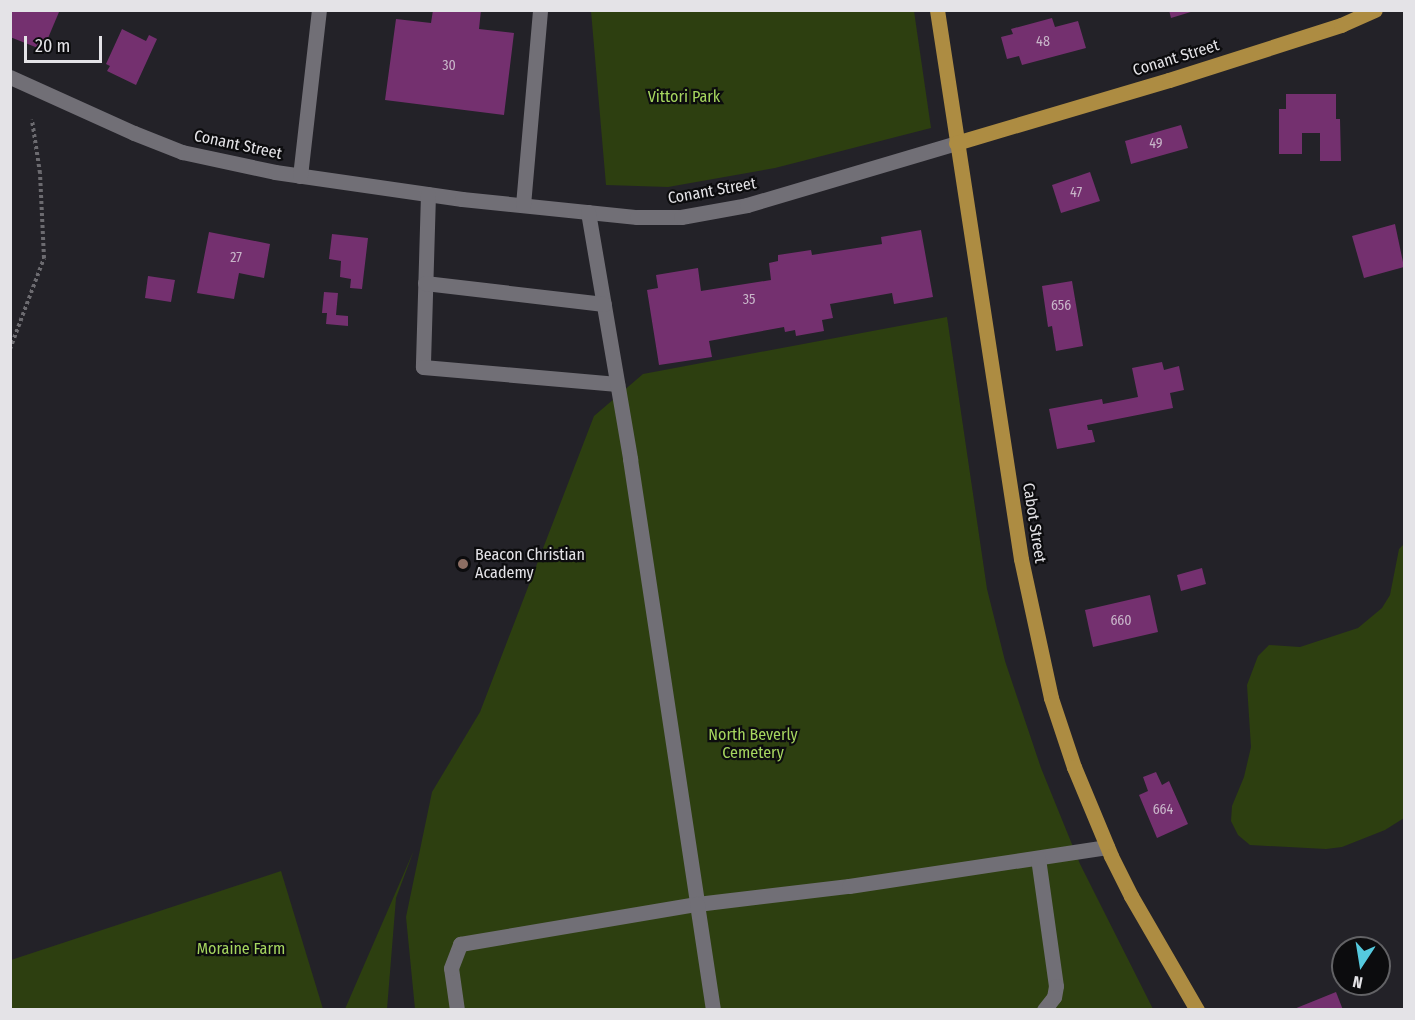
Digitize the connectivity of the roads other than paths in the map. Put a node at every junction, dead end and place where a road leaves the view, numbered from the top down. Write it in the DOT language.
graph roads {
  1 [pos="319,10"];
  2 [pos="540,10"];
  3 [pos="937,10"];
  4 [pos="1375,10"];
  5 [pos="10,77"];
  6 [pos="956,143"];
  7 [pos="300,176"];
  8 [pos="428,194"];
  9 [pos="523,205"];
  10 [pos="588,212"];
  11 [pos="425,283"];
  12 [pos="604,304"];
  13 [pos="617,384"];
  14 [pos="1107,847"];
  15 [pos="1038,858"];
  16 [pos="697,904"];
  17 [pos="456,1010"];
  18 [pos="713,1010"];
  19 [pos="1044,1010"];
  20 [pos="1197,1010"];
  1 -- 7 [label="street"];
  2 -- 9 [label="street"];
  3 -- 6 [label="main road, Cabot Street"];
  4 -- 6 [label="main road, Conant Street"];
  5 -- 7 [label="street, Conant Street"];
  6 -- 10 [label="street, Conant Street"];
  6 -- 14 [label="main road, Cabot Street"];
  7 -- 8 [label="street, Conant Street"];
  8 -- 9 [label="street, Conant Street"];
  8 -- 11 [label="street"];
  9 -- 10 [label="street, Conant Street"];
  10 -- 12 [label="street"];
  11 -- 12 [label="street"];
  11 -- 13 [label="street"];
  12 -- 13 [label="street"];
  13 -- 16 [label="street"];
  14 -- 15 [label="street"];
  14 -- 20 [label="main road, Cabot Street"];
  15 -- 16 [label="street"];
  15 -- 19 [label="street"];
  16 -- 17 [label="street"];
  16 -- 18 [label="street"];
}
